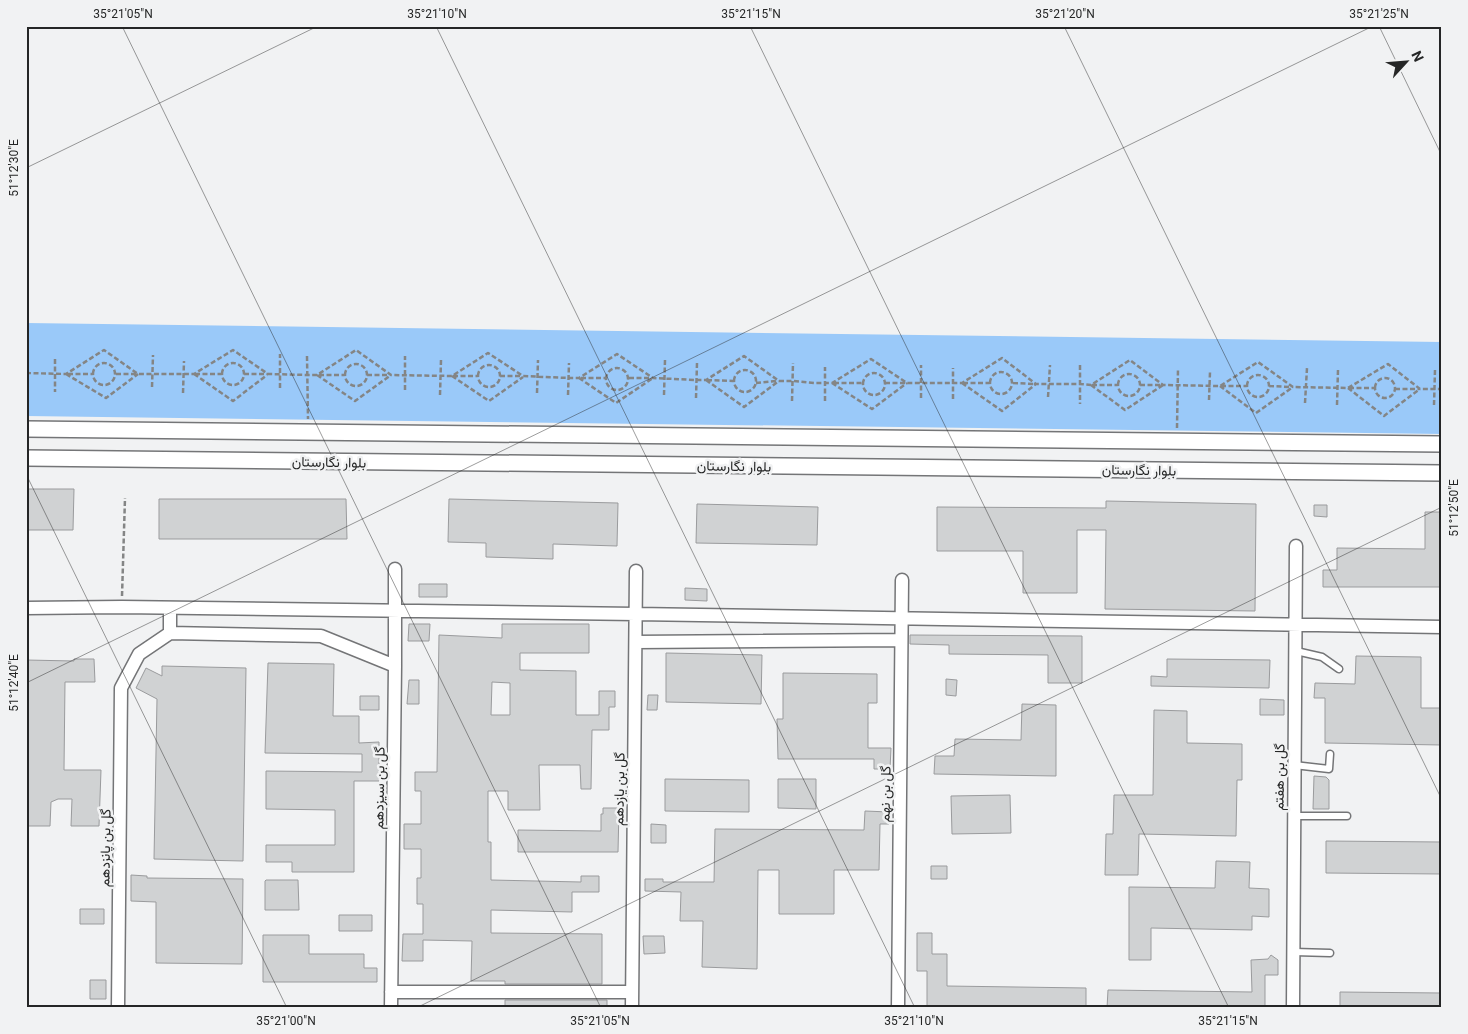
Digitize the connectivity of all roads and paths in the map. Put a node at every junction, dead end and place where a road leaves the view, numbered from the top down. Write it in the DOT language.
graph roads {
  1 [pos="280,354"];
  2 [pos="153,355"];
  3 [pos="307,356"];
  4 [pos="405,356"];
  5 [pos="55,359"];
  6 [pos="441,360"];
  7 [pos="538,360"];
  8 [pos="665,360"];
  9 [pos="184,361"];
  10 [pos="569,363"];
  11 [pos="696,363"];
  12 [pos="794,363"];
  13 [pos="1050,364"];
  14 [pos="921,365"];
  15 [pos="1080,365"];
  16 [pos="825,367"];
  17 [pos="953,368"];
  18 [pos="1307,368"];
  19 [pos="1178,369"];
  20 [pos="1338,370"];
  21 [pos="1435,370"];
  22 [pos="1210,372"];
  23 [pos="26,373"];
  24 [pos="56,373"];
  25 [pos="66,374"];
  26 [pos="93,374"];
  27 [pos="116,374"];
  28 [pos="138,374"];
  29 [pos="153,374"];
  30 [pos="183,374"];
  31 [pos="194,374"];
  32 [pos="221,374"];
  33 [pos="244,374"];
  34 [pos="268,374"];
  35 [pos="280,374"];
  36 [pos="308,375"];
  37 [pos="317,375"];
  38 [pos="345,375"];
  39 [pos="367,375"];
  40 [pos="391,375"];
  41 [pos="405,375"];
  42 [pos="440,376"];
  43 [pos="452,376"];
  44 [pos="478,376"];
  45 [pos="500,376"];
  46 [pos="523,376"];
  47 [pos="537,376"];
  48 [pos="569,378"];
  49 [pos="580,378"];
  50 [pos="606,378"];
  51 [pos="628,378"];
  52 [pos="653,378"];
  53 [pos="664,378"];
  54 [pos="696,380"];
  55 [pos="706,380"];
  56 [pos="733,381"];
  57 [pos="779,381"];
  58 [pos="793,381"];
  59 [pos="756,382"];
  60 [pos="825,383"];
  61 [pos="832,383"];
  62 [pos="863,383"];
  63 [pos="884,383"];
  64 [pos="907,383"];
  65 [pos="921,383"];
  66 [pos="953,383"];
  67 [pos="962,383"];
  68 [pos="990,383"];
  69 [pos="1013,384"];
  70 [pos="1036,384"];
  71 [pos="1049,384"];
  72 [pos="1080,384"];
  73 [pos="1091,384"];
  74 [pos="1118,385"];
  75 [pos="1139,385"];
  76 [pos="1163,385"];
  77 [pos="1178,385"];
  78 [pos="1209,386"];
  79 [pos="1220,386"];
  80 [pos="1247,386"];
  81 [pos="1269,386"];
  82 [pos="1293,386"];
  83 [pos="152,387"];
  84 [pos="1306,387"];
  85 [pos="1338,387"];
  86 [pos="280,388"];
  87 [pos="1348,388"];
  88 [pos="1374,388"];
  89 [pos="1395,389"];
  90 [pos="1420,389"];
  91 [pos="1434,389"];
  92 [pos="1442,389"];
  93 [pos="405,390"];
  94 [pos="55,392"];
  95 [pos="183,393"];
  96 [pos="537,393"];
  97 [pos="440,395"];
  98 [pos="568,395"];
  99 [pos="664,395"];
  100 [pos="1048,397"];
  101 [pos="696,398"];
  102 [pos="921,398"];
  103 [pos="953,399"];
  104 [pos="825,400"];
  105 [pos="1209,400"];
  106 [pos="792,401"];
  107 [pos="1305,403"];
  108 [pos="1080,404"];
  109 [pos="1337,404"];
  110 [pos="1434,405"];
  111 [pos="26,429"];
  112 [pos="308,432"];
  113 [pos="1177,442"];
  114 [pos="1442,444"];
  115 [pos="26,458"];
  116 [pos="1442,473"];
  117 [pos="125,498"];
  118 [pos="1296,546"];
  119 [pos="395,568"];
  120 [pos="636,571"];
  121 [pos="902,580"];
  122 [pos="122,607"];
  123 [pos="26,608"];
  124 [pos="170,608"];
  125 [pos="395,611"];
  126 [pos="636,614"];
  127 [pos="901,618"];
  128 [pos="1296,624"];
  129 [pos="1442,627"];
  130 [pos="170,633"];
  131 [pos="901,640"];
  132 [pos="636,642"];
  133 [pos="1296,651"];
  134 [pos="395,666"];
  135 [pos="1338,669"];
  136 [pos="1330,754"];
  137 [pos="1294,765"];
  138 [pos="1294,816"];
  139 [pos="1347,816"];
  140 [pos="1294,952"];
  141 [pos="1330,953"];
  142 [pos="391,992"];
  143 [pos="632,992"];
  144 [pos="118,1008"];
  145 [pos="391,1008"];
  146 [pos="632,1008"];
  147 [pos="898,1008"];
  148 [pos="1293,1008"];
  1 -- 35 [label="path"];
  2 -- 29 [label="path"];
  3 -- 36 [label="path"];
  4 -- 41 [label="path"];
  5 -- 24 [label="path"];
  6 -- 42 [label="path"];
  7 -- 47 [label="path"];
  8 -- 53 [label="path"];
  9 -- 30 [label="path"];
  10 -- 48 [label="path"];
  11 -- 54 [label="path"];
  12 -- 58 [label="path"];
  13 -- 71 [label="path"];
  14 -- 65 [label="path"];
  15 -- 72 [label="path"];
  16 -- 60 [label="path"];
  17 -- 66 [label="path"];
  18 -- 84 [label="path"];
  19 -- 77 [label="path"];
  20 -- 85 [label="path"];
  21 -- 91 [label="path"];
  22 -- 78 [label="path"];
  23 -- 24 [label="path"];
  24 -- 25 [label="path"];
  24 -- 94 [label="path"];
  25 -- 26 [label="path"];
  25 -- 28 [label="path"];
  25 -- 28 [label="path"];
  26 -- 27 [label="path"];
  26 -- 27 [label="path"];
  27 -- 28 [label="path"];
  28 -- 29 [label="path"];
  29 -- 30 [label="path"];
  29 -- 83 [label="path"];
  30 -- 31 [label="path"];
  30 -- 95 [label="path"];
  31 -- 32 [label="path"];
  31 -- 34 [label="path"];
  31 -- 34 [label="path"];
  32 -- 33 [label="path"];
  32 -- 33 [label="path"];
  33 -- 34 [label="path"];
  34 -- 35 [label="path"];
  35 -- 36 [label="path"];
  35 -- 86 [label="path"];
  36 -- 37 [label="path"];
  36 -- 112 [label="path"];
  37 -- 38 [label="path"];
  37 -- 40 [label="path"];
  37 -- 40 [label="path"];
  38 -- 39 [label="path"];
  38 -- 39 [label="path"];
  39 -- 40 [label="path"];
  40 -- 41 [label="path"];
  41 -- 42 [label="path"];
  41 -- 93 [label="path"];
  42 -- 43 [label="path"];
  42 -- 97 [label="path"];
  43 -- 44 [label="path"];
  43 -- 46 [label="path"];
  43 -- 46 [label="path"];
  44 -- 45 [label="path"];
  44 -- 45 [label="path"];
  45 -- 46 [label="path"];
  46 -- 47 [label="path"];
  47 -- 48 [label="path"];
  47 -- 96 [label="path"];
  48 -- 49 [label="path"];
  48 -- 98 [label="path"];
  49 -- 50 [label="path"];
  49 -- 52 [label="path"];
  49 -- 52 [label="path"];
  50 -- 51 [label="path"];
  50 -- 51 [label="path"];
  51 -- 52 [label="path"];
  52 -- 53 [label="path"];
  53 -- 54 [label="path"];
  53 -- 99 [label="path"];
  54 -- 55 [label="path"];
  54 -- 101 [label="path"];
  55 -- 56 [label="path"];
  55 -- 57 [label="path"];
  55 -- 57 [label="path"];
  56 -- 59 [label="path"];
  56 -- 59 [label="path"];
  57 -- 58 [label="path"];
  57 -- 59 [label="path"];
  58 -- 60 [label="path"];
  58 -- 106 [label="path"];
  60 -- 61 [label="path"];
  60 -- 104 [label="path"];
  61 -- 62 [label="path"];
  61 -- 64 [label="path"];
  61 -- 64 [label="path"];
  62 -- 63 [label="path"];
  62 -- 63 [label="path"];
  63 -- 64 [label="path"];
  64 -- 65 [label="path"];
  65 -- 66 [label="path"];
  65 -- 102 [label="path"];
  66 -- 67 [label="path"];
  66 -- 103 [label="path"];
  67 -- 68 [label="path"];
  67 -- 70 [label="path"];
  67 -- 70 [label="path"];
  68 -- 69 [label="path"];
  68 -- 69 [label="path"];
  69 -- 70 [label="path"];
  70 -- 71 [label="path"];
  71 -- 72 [label="path"];
  71 -- 100 [label="path"];
  72 -- 73 [label="path"];
  72 -- 108 [label="path"];
  73 -- 74 [label="path"];
  73 -- 76 [label="path"];
  73 -- 76 [label="path"];
  74 -- 75 [label="path"];
  74 -- 75 [label="path"];
  75 -- 76 [label="path"];
  76 -- 77 [label="path"];
  77 -- 78 [label="path"];
  77 -- 113 [label="path"];
  78 -- 79 [label="path"];
  78 -- 105 [label="path"];
  79 -- 80 [label="path"];
  79 -- 82 [label="path"];
  79 -- 82 [label="path"];
  80 -- 81 [label="path"];
  80 -- 81 [label="path"];
  81 -- 82 [label="path"];
  82 -- 84 [label="path"];
  84 -- 85 [label="path"];
  84 -- 107 [label="path"];
  85 -- 87 [label="path"];
  85 -- 109 [label="path"];
  87 -- 88 [label="path"];
  87 -- 90 [label="path"];
  87 -- 90 [label="path"];
  88 -- 89 [label="path"];
  88 -- 89 [label="path"];
  89 -- 90 [label="path"];
  90 -- 91 [label="path"];
  91 -- 92 [label="path"];
  91 -- 110 [label="path"];
  111 -- 112 [label="street, بلوار نگارستان"];
  112 -- 113 [label="street, بلوار نگارستان"];
  113 -- 114 [label="street, بلوار نگارستان"];
  115 -- 116 [label="street, بلوار نگارستان"];
  117 -- 122 [label="path"];
  118 -- 128 [label="street, گل بن هفتم"];
  119 -- 125 [label="street, گل بن سیزدهم"];
  120 -- 126 [label="street, گل بن یازدهم"];
  121 -- 127 [label="street, گل بن نهم"];
  122 -- 123 [label="street"];
  122 -- 124 [label="street"];
  124 -- 125 [label="street"];
  124 -- 130 [label="street"];
  125 -- 126 [label="street"];
  125 -- 134 [label="street, گل بن سیزدهم"];
  126 -- 127 [label="street"];
  126 -- 132 [label="street, گل بن یازدهم"];
  127 -- 128 [label="street"];
  127 -- 131 [label="street, گل بن نهم"];
  128 -- 129 [label="street"];
  128 -- 133 [label="street, گل بن هفتم"];
  130 -- 134 [label="street"];
  130 -- 144 [label="street, گل بن پانزدهم"];
  131 -- 132 [label="street"];
  131 -- 147 [label="street, گل بن نهم"];
  132 -- 143 [label="street, گل بن یازدهم"];
  133 -- 135 [label="lane"];
  133 -- 137 [label="street, گل بن هفتم"];
  134 -- 142 [label="street, گل بن سیزدهم"];
  136 -- 137 [label="lane"];
  137 -- 138 [label="street, گل بن هفتم"];
  138 -- 139 [label="lane"];
  138 -- 140 [label="street, گل بن هفتم"];
  140 -- 141 [label="lane"];
  140 -- 148 [label="street, گل بن هفتم"];
  142 -- 143 [label="street"];
  142 -- 145 [label="street, گل بن سیزدهم"];
  143 -- 146 [label="street, گل بن یازدهم"];
}
